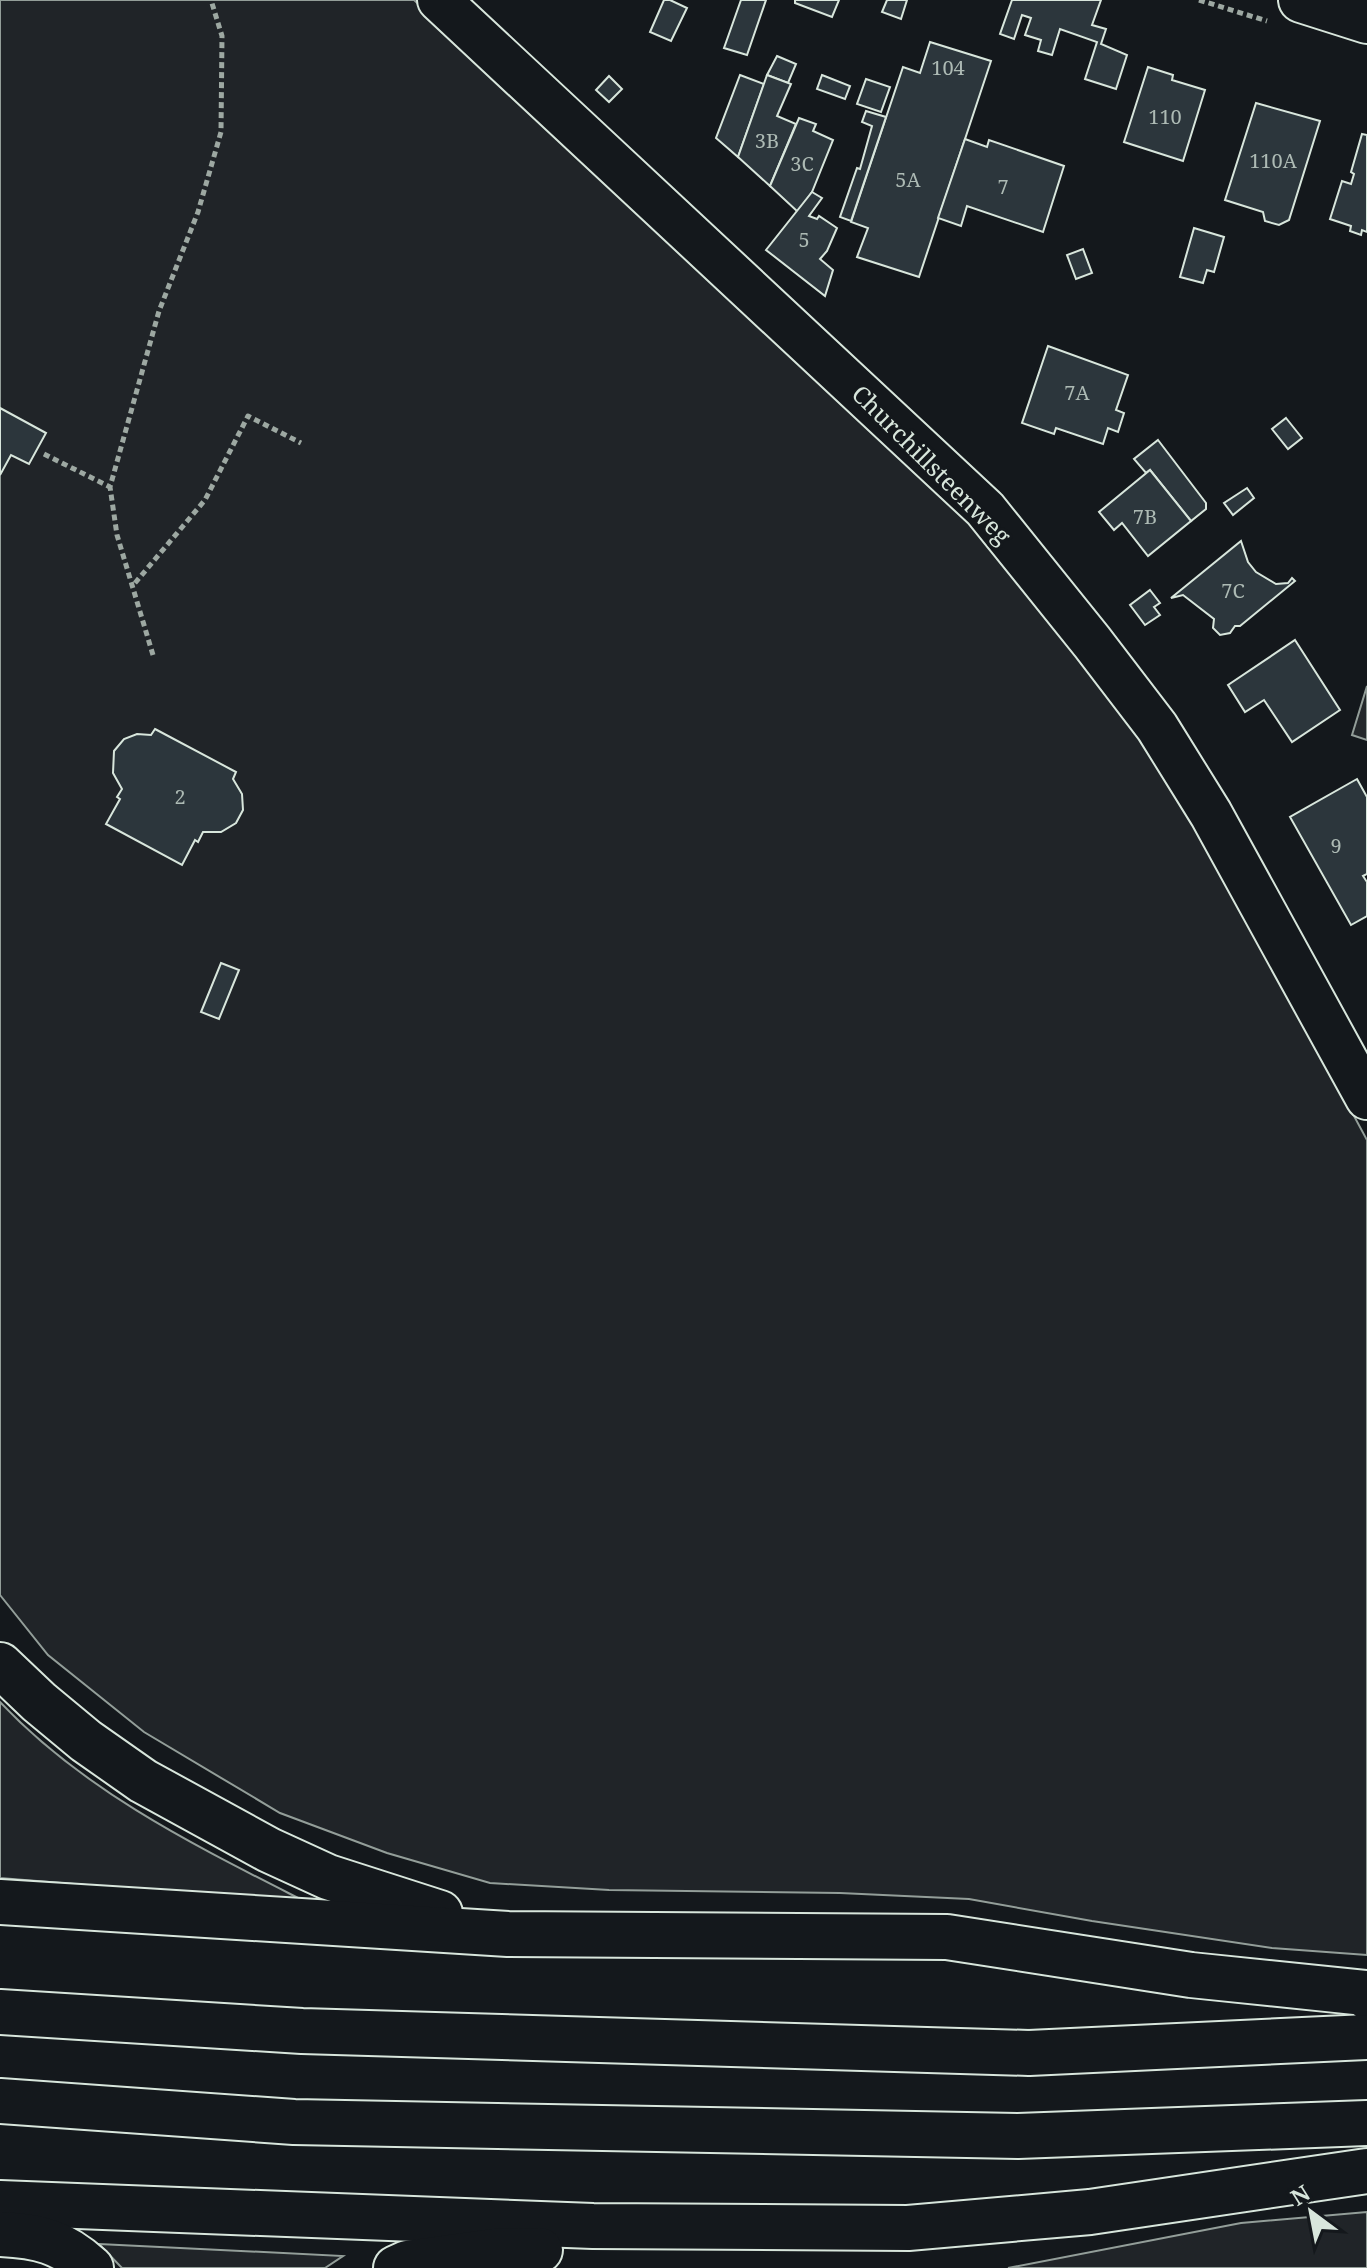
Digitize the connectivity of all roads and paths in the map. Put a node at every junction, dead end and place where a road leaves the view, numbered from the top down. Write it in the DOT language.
graph roads {
  1 [pos="211,0"];
  2 [pos="439,0"];
  3 [pos="1301,0"];
  4 [pos="1367,21"];
  5 [pos="301,443"];
  6 [pos="44,454"];
  7 [pos="110,487"];
  8 [pos="134,584"];
  9 [pos="153,655"];
  10 [pos="1367,1098"];
  11 [pos="0,1665"];
  12 [pos="0,1902"];
  13 [pos="508,1934"];
  14 [pos="1367,1997"];
  15 [pos="0,2012"];
  16 [pos="1367,2037"];
  17 [pos="0,2101"];
  18 [pos="1367,2123"];
  19 [pos="1367,2171"];
  20 [pos="0,2203"];
  21 [pos="593,2226"];
  22 [pos="0,2234"];
  23 [pos="91,2268"];
  24 [pos="396,2268"];
  1 -- 7 [label="path"];
  2 -- 10 [label="street, Churchillsteenweg"];
  3 -- 4 [label="main road"];
  5 -- 8 [label="path"];
  6 -- 7 [label="path"];
  7 -- 8 [label="path"];
  8 -- 9 [label="path"];
  11 -- 13 [label="main road"];
  12 -- 13 [label="main road"];
  13 -- 14 [label="main road"];
  15 -- 16 [label="main road"];
  17 -- 18 [label="main road"];
  19 -- 21 [label="main road"];
  20 -- 21 [label="main road"];
  21 -- 24 [label="main road"];
  22 -- 23 [label="main road"];
}
